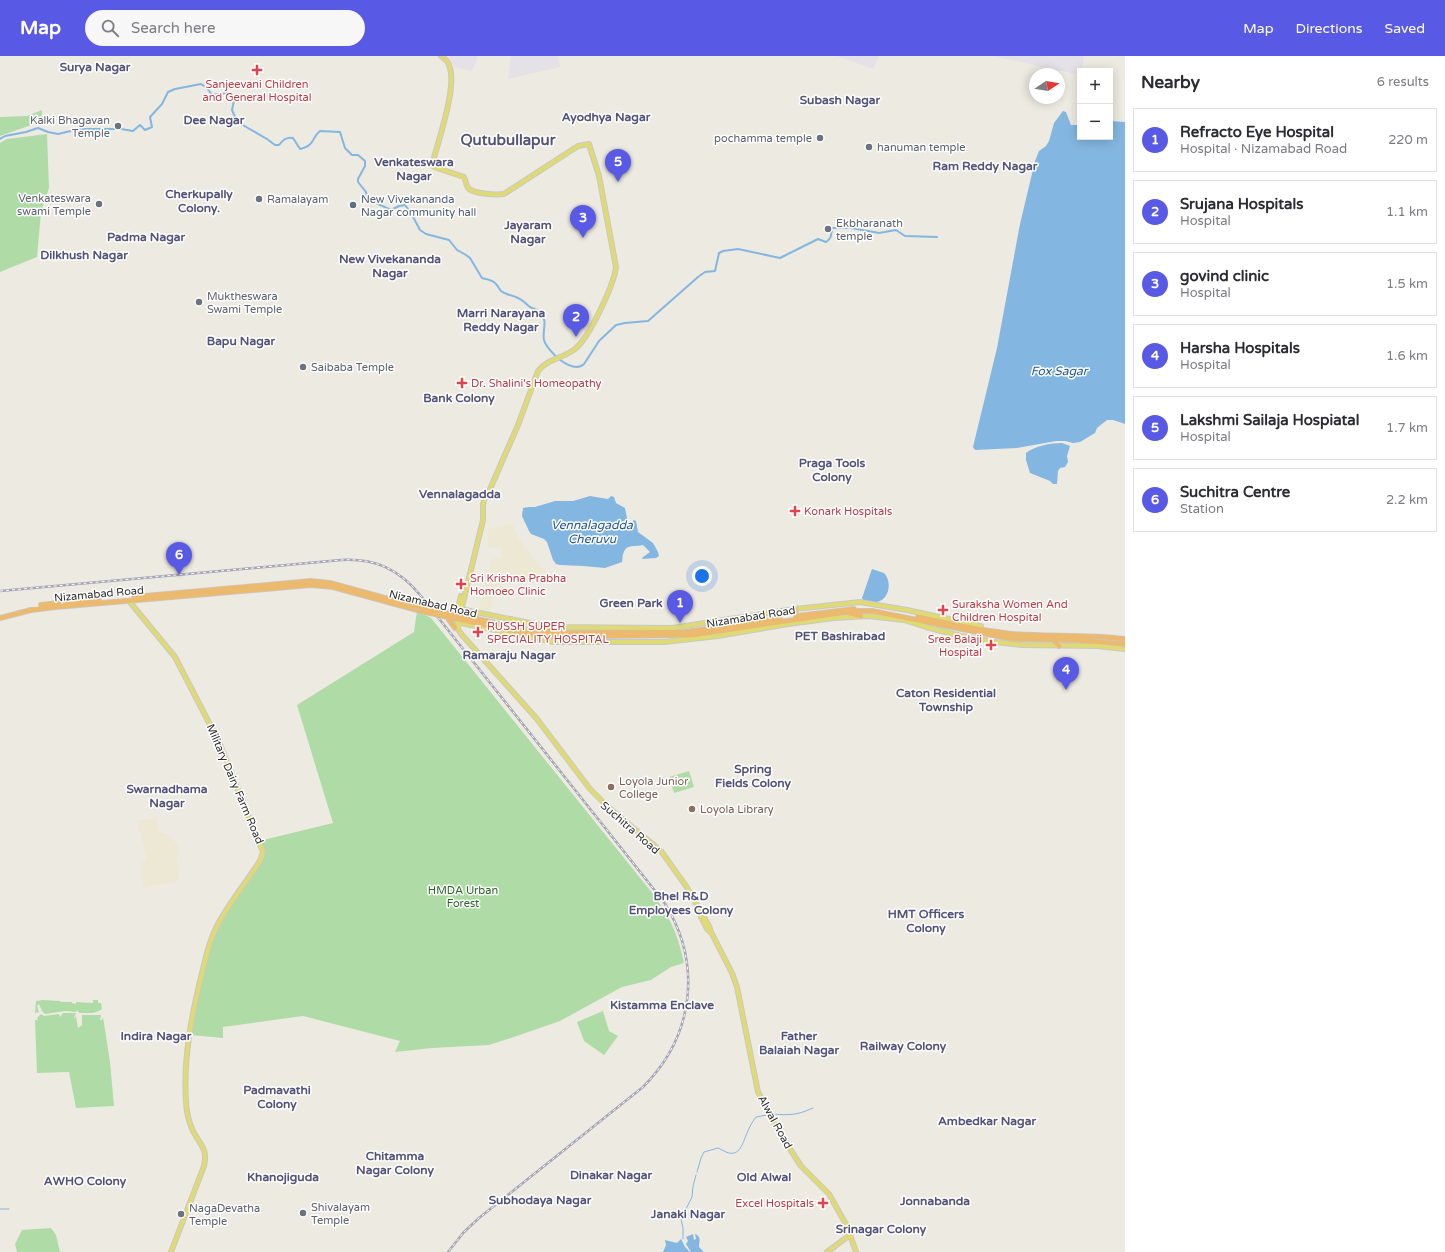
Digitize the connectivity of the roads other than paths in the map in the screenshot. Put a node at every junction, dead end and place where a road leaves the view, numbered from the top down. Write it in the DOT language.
graph roads {
  1 [pos="437,56"];
  2 [pos="441,56"];
  3 [pos="450,91"];
  4 [pos="483,517"];
  5 [pos="342,588"];
  6 [pos="218,591"];
  7 [pos="101,601"];
  8 [pos="129,601"];
  9 [pos="465,610"];
  10 [pos="795,610"];
  11 [pos="845,612"];
  12 [pos="439,613"];
  13 [pos="8,614"];
  14 [pos="822,614"];
  15 [pos="0,615"];
  16 [pos="796,616"];
  17 [pos="861,616"];
  18 [pos="447,617"];
  19 [pos="457,617"];
  20 [pos="931,617"];
  21 [pos="0,618"];
  22 [pos="482,620"];
  23 [pos="944,622"];
  24 [pos="488,623"];
  25 [pos="973,624"];
  26 [pos="691,626"];
  27 [pos="981,626"];
  28 [pos="556,627"];
  29 [pos="967,627"];
  30 [pos="580,628"];
  31 [pos="457,629"];
  32 [pos="692,631"];
  33 [pos="542,632"];
  34 [pos="583,633"];
  35 [pos="630,634"];
  36 [pos="716,634"];
  37 [pos="1011,636"];
  38 [pos="1052,639"];
  39 [pos="1125,640"];
  40 [pos="1125,644"];
  41 [pos="1059,646"];
  42 [pos="1125,649"];
  43 [pos="711,932"];
  44 [pos="850,1235"];
  45 [pos="843,1241"];
  46 [pos="852,1241"];
  47 [pos="171,1252"];
  48 [pos="827,1252"];
  49 [pos="856,1252"];
  1 -- 3 [label="main road"];
  2 -- 3 [label="main road"];
  3 -- 4 [label="main road"];
  4 -- 19 [label="main road"];
  4 -- 22 [label="main road"];
  5 -- 6 [label="highway, Nizamabad Road"];
  5 -- 12 [label="highway, Nizamabad Road, bridge"];
  5 -- 12 [label="highway, Nizamabad Road, bridge"];
  6 -- 7 [label="highway, Nizamabad Road"];
  6 -- 8 [label="highway, Nizamabad Road"];
  7 -- 8 [label="highway, Nizamabad Road"];
  7 -- 13 [label="highway, Nizamabad Road"];
  8 -- 47 [label="main road, Military Dairy Farm Road"];
  9 -- 28 [label="main road, Nizamabad Road"];
  10 -- 16 [label="highway"];
  10 -- 20 [label="main road, Nizamabad Road"];
  10 -- 26 [label="main road, Nizamabad Road"];
  11 -- 14 [label="highway, Nizamabad Road"];
  11 -- 17 [label="highway"];
  11 -- 23 [label="highway, Nizamabad Road"];
  12 -- 18 [label="highway, Nizamabad Road"];
  12 -- 19 [label="highway, Nizamabad Road"];
  13 -- 15 [label="highway, Nizamabad Road"];
  13 -- 21 [label="highway, Nizamabad Road"];
  14 -- 16 [label="highway, Nizamabad Road"];
  14 -- 20 [label="highway, Nizamabad Road"];
  14 -- 36 [label="highway, Nizamabad Road"];
  16 -- 32 [label="highway, Nizamabad Road"];
  17 -- 36 [label="main road, Nizamabad Road"];
  17 -- 41 [label="main road, Nizamabad Road"];
  18 -- 19 [label="highway, Nizamabad Road"];
  18 -- 31 [label="highway"];
  19 -- 22 [label="highway, Nizamabad Road"];
  19 -- 24 [label="highway, Nizamabad Road"];
  19 -- 31 [label="main road"];
  20 -- 23 [label="highway, Nizamabad Road"];
  22 -- 24 [label="highway, Nizamabad Road"];
  23 -- 25 [label="main road, Nizamabad Road"];
  23 -- 29 [label="highway, Nizamabad Road"];
  23 -- 37 [label="highway, Nizamabad Road"];
  24 -- 33 [label="highway, Nizamabad Road"];
  24 -- 35 [label="highway, Nizamabad Road"];
  25 -- 27 [label="main road, Nizamabad Road"];
  25 -- 29 [label="highway"];
  26 -- 30 [label="main road, Nizamabad Road"];
  26 -- 32 [label="highway"];
  28 -- 30 [label="main road, Nizamabad Road"];
  28 -- 33 [label="highway"];
  29 -- 37 [label="highway, Nizamabad Road"];
  30 -- 34 [label="highway"];
  31 -- 36 [label="main road, Nizamabad Road"];
  31 -- 43 [label="main road, Suchitra Road"];
  32 -- 35 [label="highway, Nizamabad Road"];
  33 -- 34 [label="highway, Nizamabad Road"];
  34 -- 35 [label="highway, Nizamabad Road"];
  35 -- 36 [label="highway, Nizamabad Road"];
  37 -- 38 [label="highway, Nizamabad Road"];
  37 -- 39 [label="highway, Nizamabad Road"];
  38 -- 40 [label="highway, Nizamabad Road"];
  38 -- 41 [label="highway"];
  41 -- 42 [label="main road, Nizamabad Road"];
  43 -- 44 [label="main road, Alwal Road"];
  44 -- 45 [label="main road"];
  44 -- 46 [label="main road, Alwal Road"];
  45 -- 46 [label="main road"];
  45 -- 48 [label="main road"];
  46 -- 49 [label="main road, Alwal Road"];
}
